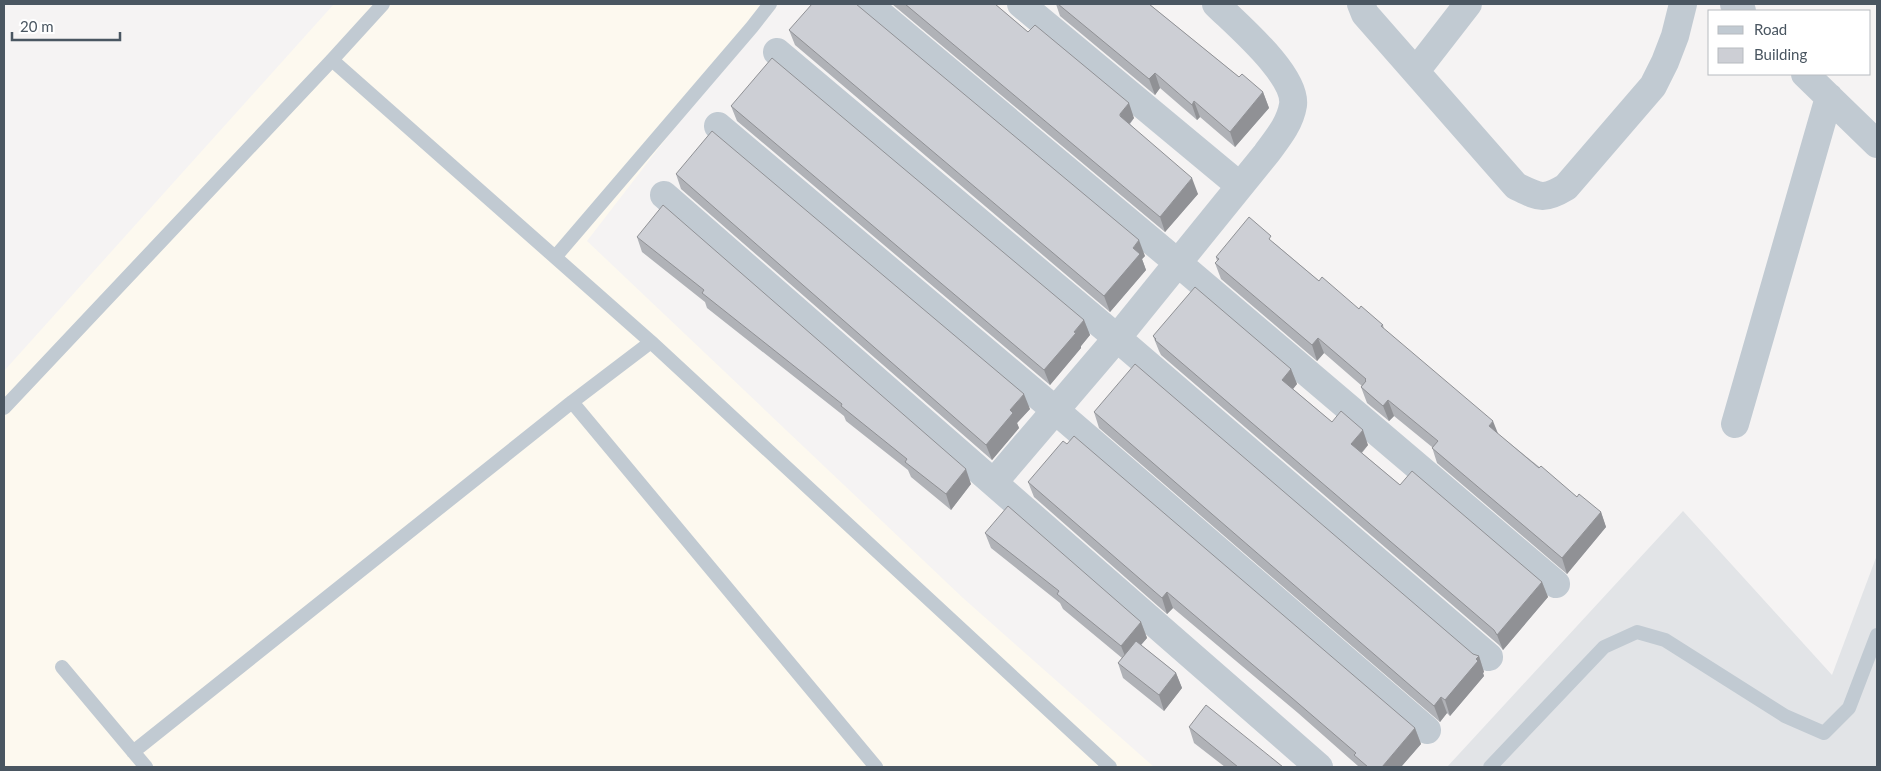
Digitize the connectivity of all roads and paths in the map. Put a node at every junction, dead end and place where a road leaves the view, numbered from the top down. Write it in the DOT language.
graph roads {
  1 [pos="383,4"];
  2 [pos="770,4"];
  3 [pos="868,4"];
  4 [pos="1021,4"];
  5 [pos="1216,4"];
  6 [pos="1361,4"];
  7 [pos="1468,4"];
  8 [pos="1683,4"];
  9 [pos="777,52"];
  10 [pos="332,60"];
  11 [pos="1416,71"];
  12 [pos="1807,75"];
  13 [pos="1829,97"];
  14 [pos="718,126"];
  15 [pos="1877,144"];
  16 [pos="1240,186"];
  17 [pos="664,194"];
  18 [pos="556,256"];
  19 [pos="1178,263"];
  20 [pos="1117,338"];
  21 [pos="651,342"];
  22 [pos="572,402"];
  23 [pos="4,408"];
  24 [pos="1055,410"];
  25 [pos="1735,424"];
  26 [pos="994,482"];
  27 [pos="1556,584"];
  28 [pos="1877,635"];
  29 [pos="1489,657"];
  30 [pos="62,666"];
  31 [pos="1427,730"];
  32 [pos="133,752"];
  33 [pos="873,766"];
  34 [pos="146,767"];
  35 [pos="1110,767"];
  36 [pos="1319,767"];
  37 [pos="1490,767"];
  1 -- 10 [label="lane"];
  2 -- 18 [label="lane"];
  3 -- 19 [label="street"];
  4 -- 16 [label="street"];
  5 -- 16 [label="street"];
  6 -- 11 [label="street"];
  7 -- 11 [label="street"];
  8 -- 11 [label="street"];
  9 -- 20 [label="street"];
  10 -- 18 [label="lane"];
  10 -- 23 [label="lane"];
  12 -- 13 [label="street"];
  13 -- 15 [label="street"];
  13 -- 25 [label="street"];
  14 -- 24 [label="street"];
  16 -- 19 [label="street"];
  17 -- 26 [label="street"];
  18 -- 21 [label="lane"];
  19 -- 20 [label="street"];
  19 -- 27 [label="street"];
  20 -- 24 [label="street"];
  20 -- 29 [label="street"];
  21 -- 22 [label="lane"];
  21 -- 35 [label="lane"];
  22 -- 32 [label="lane"];
  22 -- 33 [label="lane"];
  24 -- 26 [label="street"];
  24 -- 31 [label="street"];
  26 -- 36 [label="street"];
  28 -- 37 [label="lane"];
  30 -- 32 [label="lane"];
  32 -- 34 [label="lane"];
}
